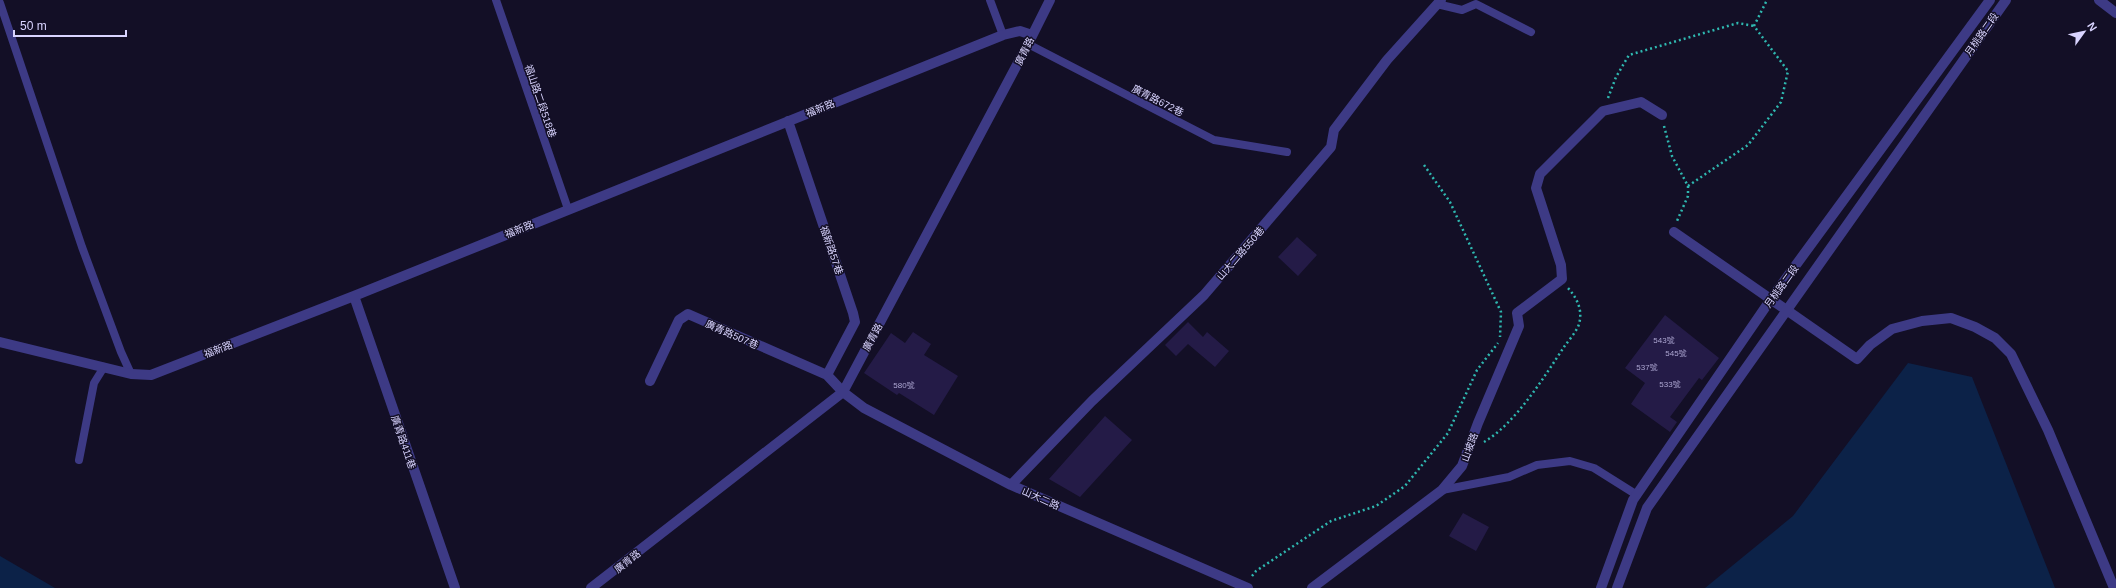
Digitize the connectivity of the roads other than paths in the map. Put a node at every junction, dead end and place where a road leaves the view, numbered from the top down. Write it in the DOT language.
graph roads {
  1 [pos="496,0"];
  2 [pos="990,0"];
  3 [pos="1050,0"];
  4 [pos="1990,0"];
  5 [pos="2006,0"];
  6 [pos="2098,0"];
  7 [pos="1439,2"];
  8 [pos="0,3"];
  9 [pos="2116,13"];
  10 [pos="1531,32"];
  11 [pos="1003,35"];
  12 [pos="1030,40"];
  13 [pos="1662,115"];
  14 [pos="788,121"];
  15 [pos="1286,152"];
  16 [pos="568,209"];
  17 [pos="1674,232"];
  18 [pos="354,296"];
  19 [pos="1771,299"];
  20 [pos="1786,308"];
  21 [pos="0,342"];
  22 [pos="104,367"];
  23 [pos="131,374"];
  24 [pos="828,375"];
  25 [pos="650,381"];
  26 [pos="843,392"];
  27 [pos="79,460"];
  28 [pos="1011,485"];
  29 [pos="1442,490"];
  30 [pos="1637,494"];
  31 [pos="1246,587"];
  32 [pos="455,588"];
  33 [pos="591,588"];
  34 [pos="1312,588"];
  35 [pos="1601,588"];
  36 [pos="1617,588"];
  37 [pos="2114,588"];
  1 -- 16 [label="lane, 福山路二段518巷"];
  2 -- 11 [label="lane"];
  3 -- 12 [label="street, 廣青路"];
  4 -- 19 [label="street, 月桃路二段"];
  5 -- 20 [label="street, 月桃路二段"];
  6 -- 9 [label="street"];
  7 -- 10 [label="lane"];
  7 -- 28 [label="street, 山大二路550巷"];
  8 -- 23 [label="lane"];
  11 -- 12 [label="street, 福新路"];
  11 -- 14 [label="street, 福新路"];
  12 -- 15 [label="lane, 廣青路672巷"];
  12 -- 26 [label="street, 廣青路"];
  13 -- 29 [label="street, 山坡路"];
  14 -- 16 [label="street, 福新路"];
  14 -- 24 [label="street, 福新路57巷"];
  16 -- 18 [label="street, 福新路"];
  17 -- 19 [label="street"];
  18 -- 23 [label="street, 福新路"];
  18 -- 32 [label="street, 廣青路411巷"];
  19 -- 20 [label="street"];
  19 -- 30 [label="street, 月桃路二段"];
  20 -- 36 [label="street, 月桃路二段"];
  20 -- 37 [label="street"];
  21 -- 22 [label="street, 福新路"];
  22 -- 23 [label="street, 福新路"];
  22 -- 27 [label="lane"];
  24 -- 25 [label="street, 廣青路507巷"];
  24 -- 26 [label="street, 廣青路507巷"];
  26 -- 28 [label="street, 山大二路"];
  26 -- 33 [label="street, 廣青路"];
  28 -- 31 [label="street, 山大二路"];
  29 -- 30 [label="lane"];
  29 -- 34 [label="street, 山坡路"];
  30 -- 35 [label="street, 月桃路二段"];
}
